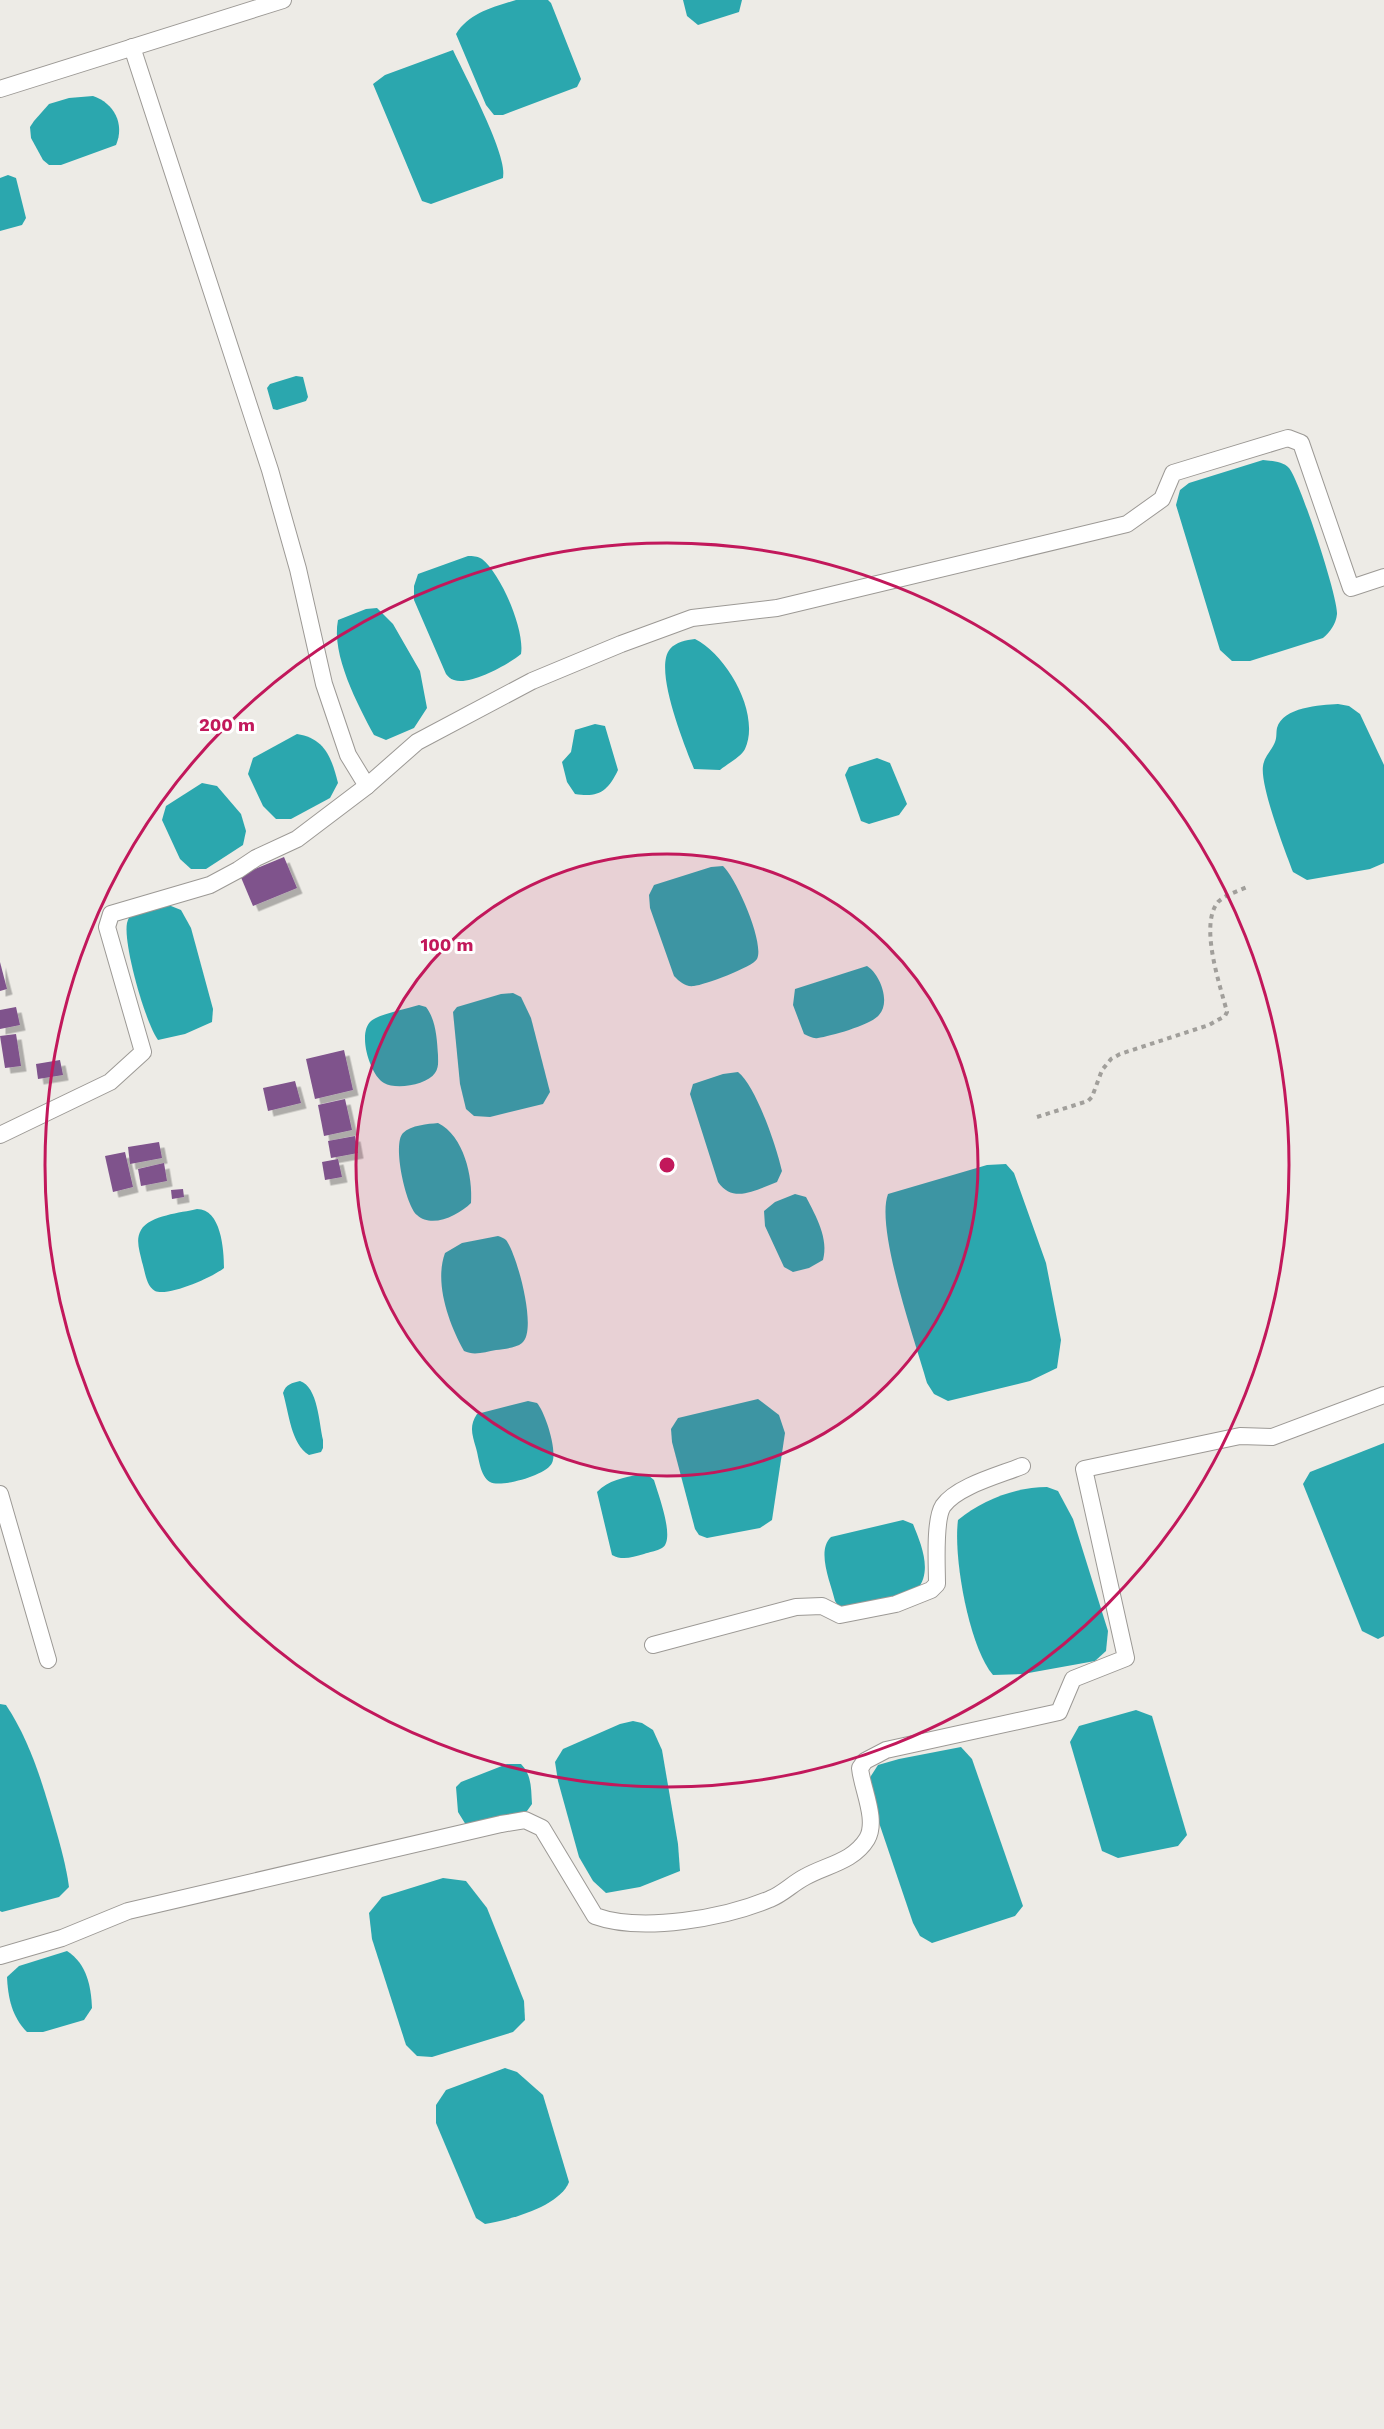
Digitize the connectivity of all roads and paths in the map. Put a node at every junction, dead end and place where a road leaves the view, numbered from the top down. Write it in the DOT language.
graph roads {
  1 [pos="283,0"];
  2 [pos="132,47"];
  3 [pos="0,89"];
  4 [pos="1384,578"];
  5 [pos="367,786"];
  6 [pos="1247,887"];
  7 [pos="1037,1117"];
  8 [pos="0,1135"];
  9 [pos="1384,1395"];
  10 [pos="1022,1466"];
  11 [pos="0,1494"];
  12 [pos="653,1645"];
  13 [pos="48,1660"];
  14 [pos="0,1956"];
  1 -- 2 [label="street"];
  2 -- 3 [label="street"];
  2 -- 5 [label="street"];
  4 -- 5 [label="street"];
  5 -- 8 [label="street"];
  6 -- 7 [label="path"];
  9 -- 14 [label="street"];
  10 -- 12 [label="street"];
  11 -- 13 [label="street"];
}
